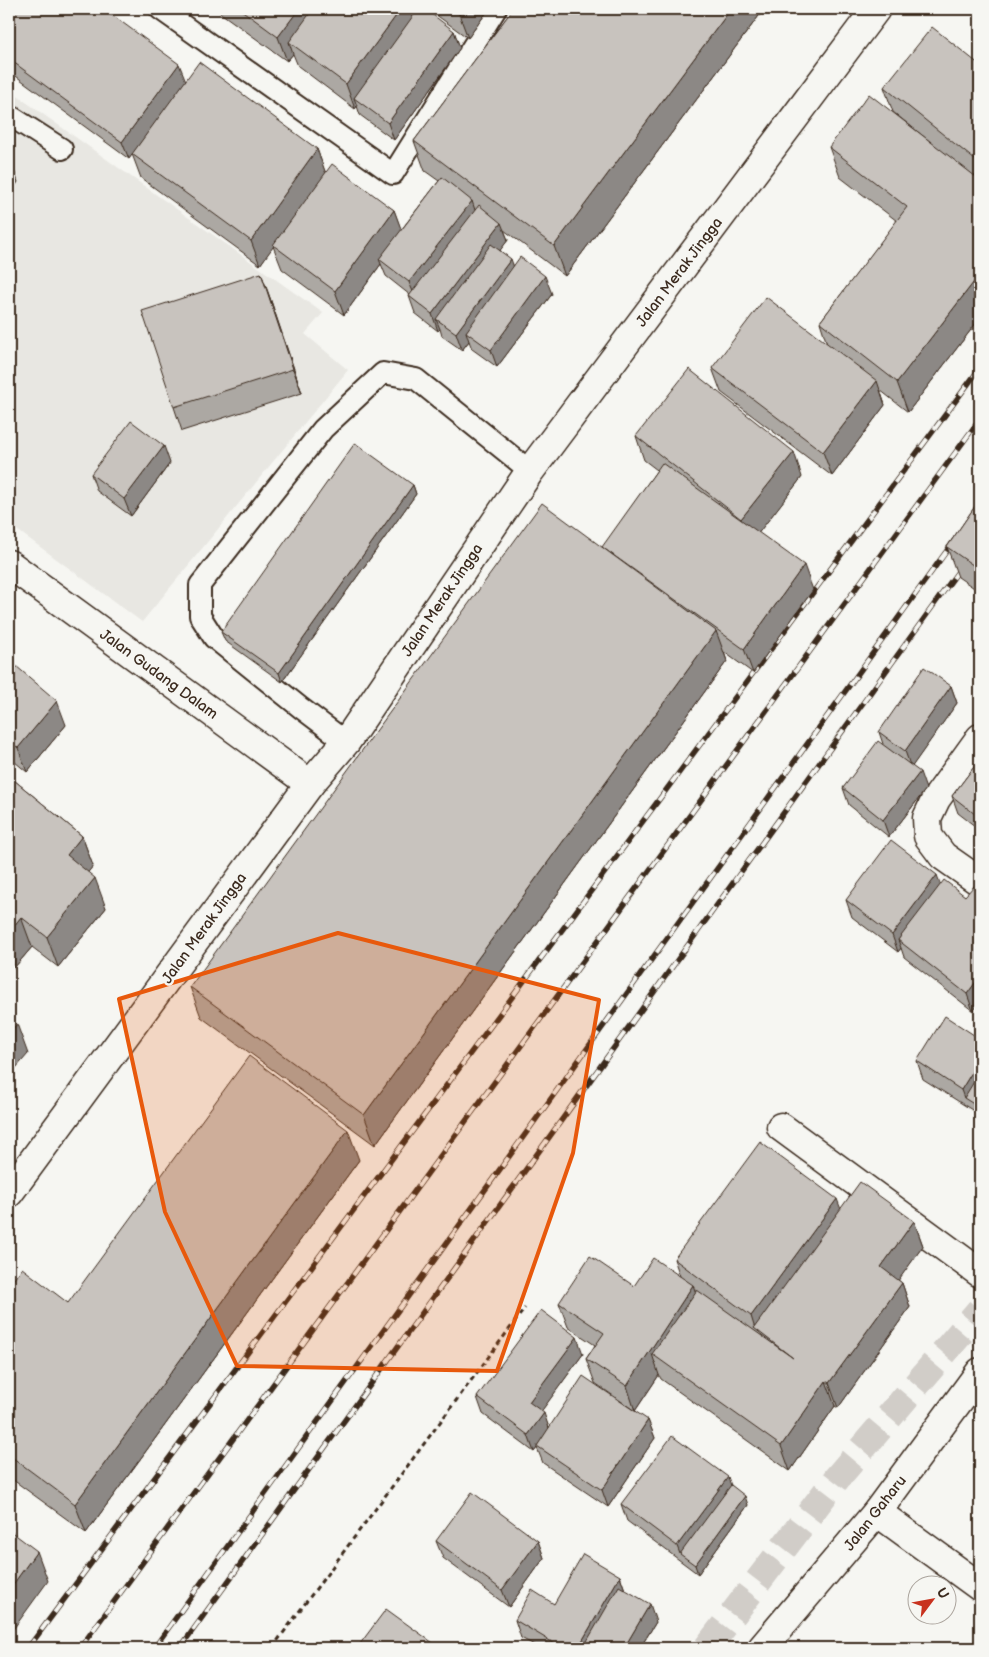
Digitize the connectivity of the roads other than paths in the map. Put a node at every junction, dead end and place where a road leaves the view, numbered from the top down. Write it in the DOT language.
graph roads {
  1 [pos="160,9"];
  2 [pos="496,9"];
  3 [pos="876,9"];
  4 [pos="9,115"];
  5 [pos="62,149"];
  6 [pos="530,471"];
  7 [pos="9,564"];
  8 [pos="980,738"];
  9 [pos="346,742"];
  10 [pos="310,784"];
  11 [pos="980,882"];
  12 [pos="781,1127"];
  13 [pos="9,1192"];
  14 [pos="980,1273"];
  15 [pos="980,1372"];
  16 [pos="878,1512"];
  17 [pos="980,1588"];
  18 [pos="762,1648"];
  1 -- 2 [label="lane"];
  3 -- 6 [label="main road, Jalan Merak Jingga"];
  4 -- 5 [label="lane"];
  6 -- 9 [label="main road, Jalan Merak Jingga"];
  6 -- 9 [label="lane"];
  7 -- 10 [label="main road, Jalan Gudang Dalam"];
  8 -- 11 [label="main road"];
  9 -- 10 [label="main road, Jalan Merak Jingga"];
  10 -- 13 [label="main road, Jalan Merak Jingga"];
  12 -- 14 [label="main road"];
  15 -- 16 [label="main road, Jalan Gaharu"];
  16 -- 17 [label="main road"];
  16 -- 18 [label="main road, Jalan Gaharu"];
}
